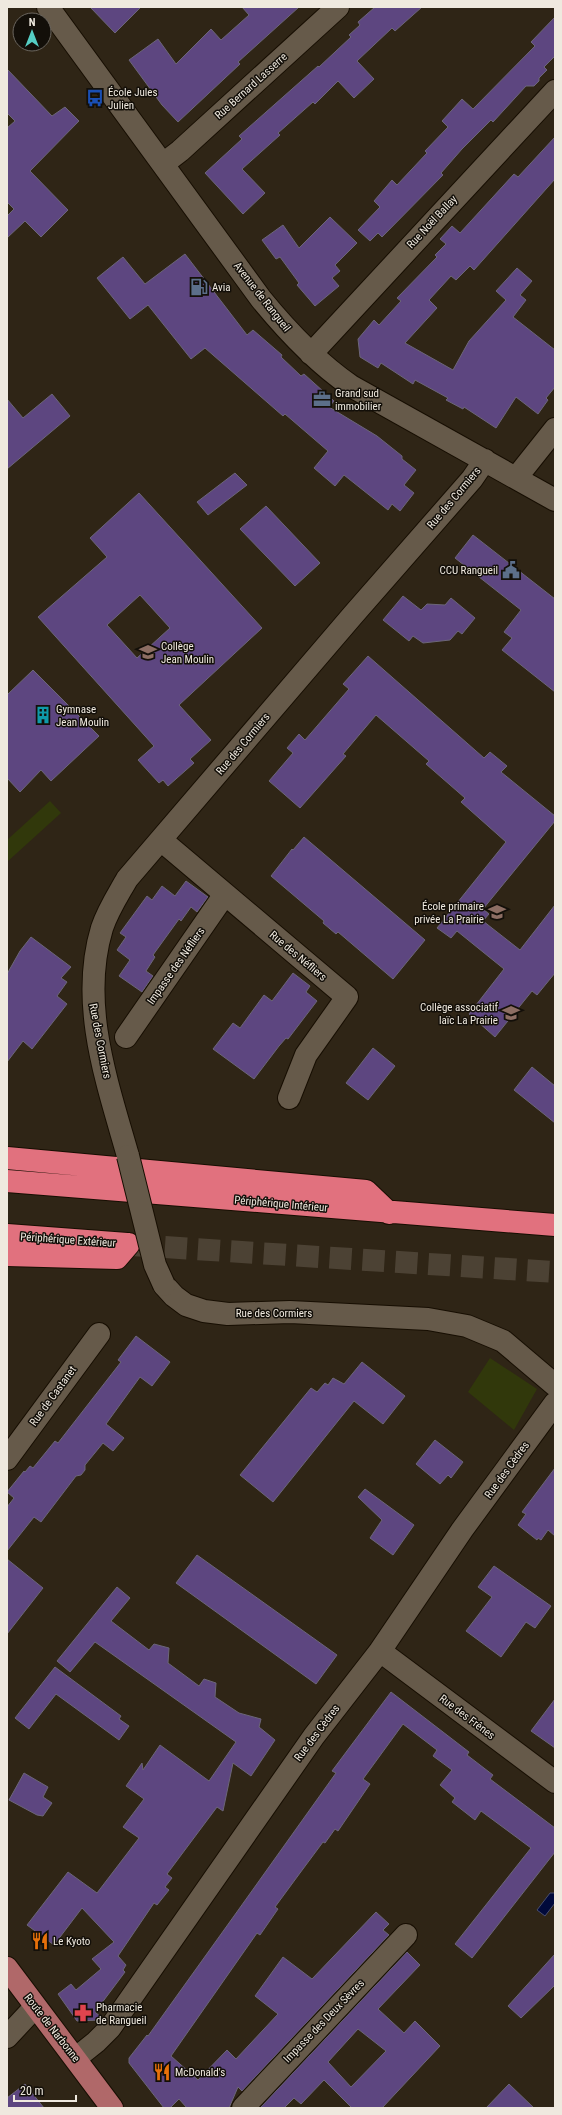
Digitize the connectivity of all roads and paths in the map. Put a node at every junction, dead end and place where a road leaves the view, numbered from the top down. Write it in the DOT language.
graph roads {
  1 [pos="48,7"];
  2 [pos="338,7"];
  3 [pos="555,91"];
  4 [pos="163,164"];
  5 [pos="310,354"];
  6 [pos="555,429"];
  7 [pos="485,460"];
  8 [pos="516,478"];
  9 [pos="555,500"];
  10 [pos="161,840"];
  11 [pos="225,894"];
  12 [pos="126,1037"];
  13 [pos="289,1098"];
  14 [pos="7,1158"];
  15 [pos="7,1181"];
  16 [pos="389,1213"];
  17 [pos="555,1225"];
  18 [pos="7,1235"];
  19 [pos="7,1255"];
  20 [pos="99,1334"];
  21 [pos="555,1385"];
  22 [pos="555,1403"];
  23 [pos="7,1459"];
  24 [pos="380,1651"];
  25 [pos="555,1782"];
  26 [pos="406,1935"];
  27 [pos="7,1968"];
  28 [pos="35,2007"];
  29 [pos="7,2037"];
  30 [pos="76,2058"];
  31 [pos="112,2108"];
  32 [pos="243,2108"];
  1 -- 4 [label="street, Avenue de Rangueil"];
  2 -- 4 [label="street, Rue Bernard Lasserre"];
  3 -- 5 [label="street, Rue Noël Ballay"];
  4 -- 5 [label="street, Avenue de Rangueil"];
  5 -- 7 [label="street, Avenue de Rangueil"];
  6 -- 8 [label="street"];
  7 -- 8 [label="street, Avenue de Rangueil"];
  7 -- 10 [label="street, Rue des Cormiers"];
  8 -- 9 [label="street, Avenue de Rangueil"];
  10 -- 11 [label="street, Rue des Néfliers"];
  10 -- 21 [label="street, Rue des Cormiers, bridge"];
  11 -- 12 [label="street, Impasse des Néfliers"];
  11 -- 13 [label="street, Rue des Néfliers"];
  14 -- 16 [label="highway"];
  15 -- 16 [label="highway, Périphérique Intérieur"];
  16 -- 17 [label="highway, Périphérique Intérieur"];
  18 -- 19 [label="highway, Périphérique Extérieur"];
  20 -- 23 [label="street, Rue de Castanet"];
  22 -- 24 [label="street, Rue des Cèdres"];
  24 -- 25 [label="street, Rue des Frênes"];
  24 -- 30 [label="street, Rue des Cèdres"];
  26 -- 32 [label="street, Impasse des Deux Sèvres"];
  27 -- 28 [label="main road, Route de Narbonne"];
  28 -- 29 [label="street"];
  28 -- 30 [label="main road, Route de Narbonne"];
  30 -- 31 [label="main road, Route de Narbonne"];
}
